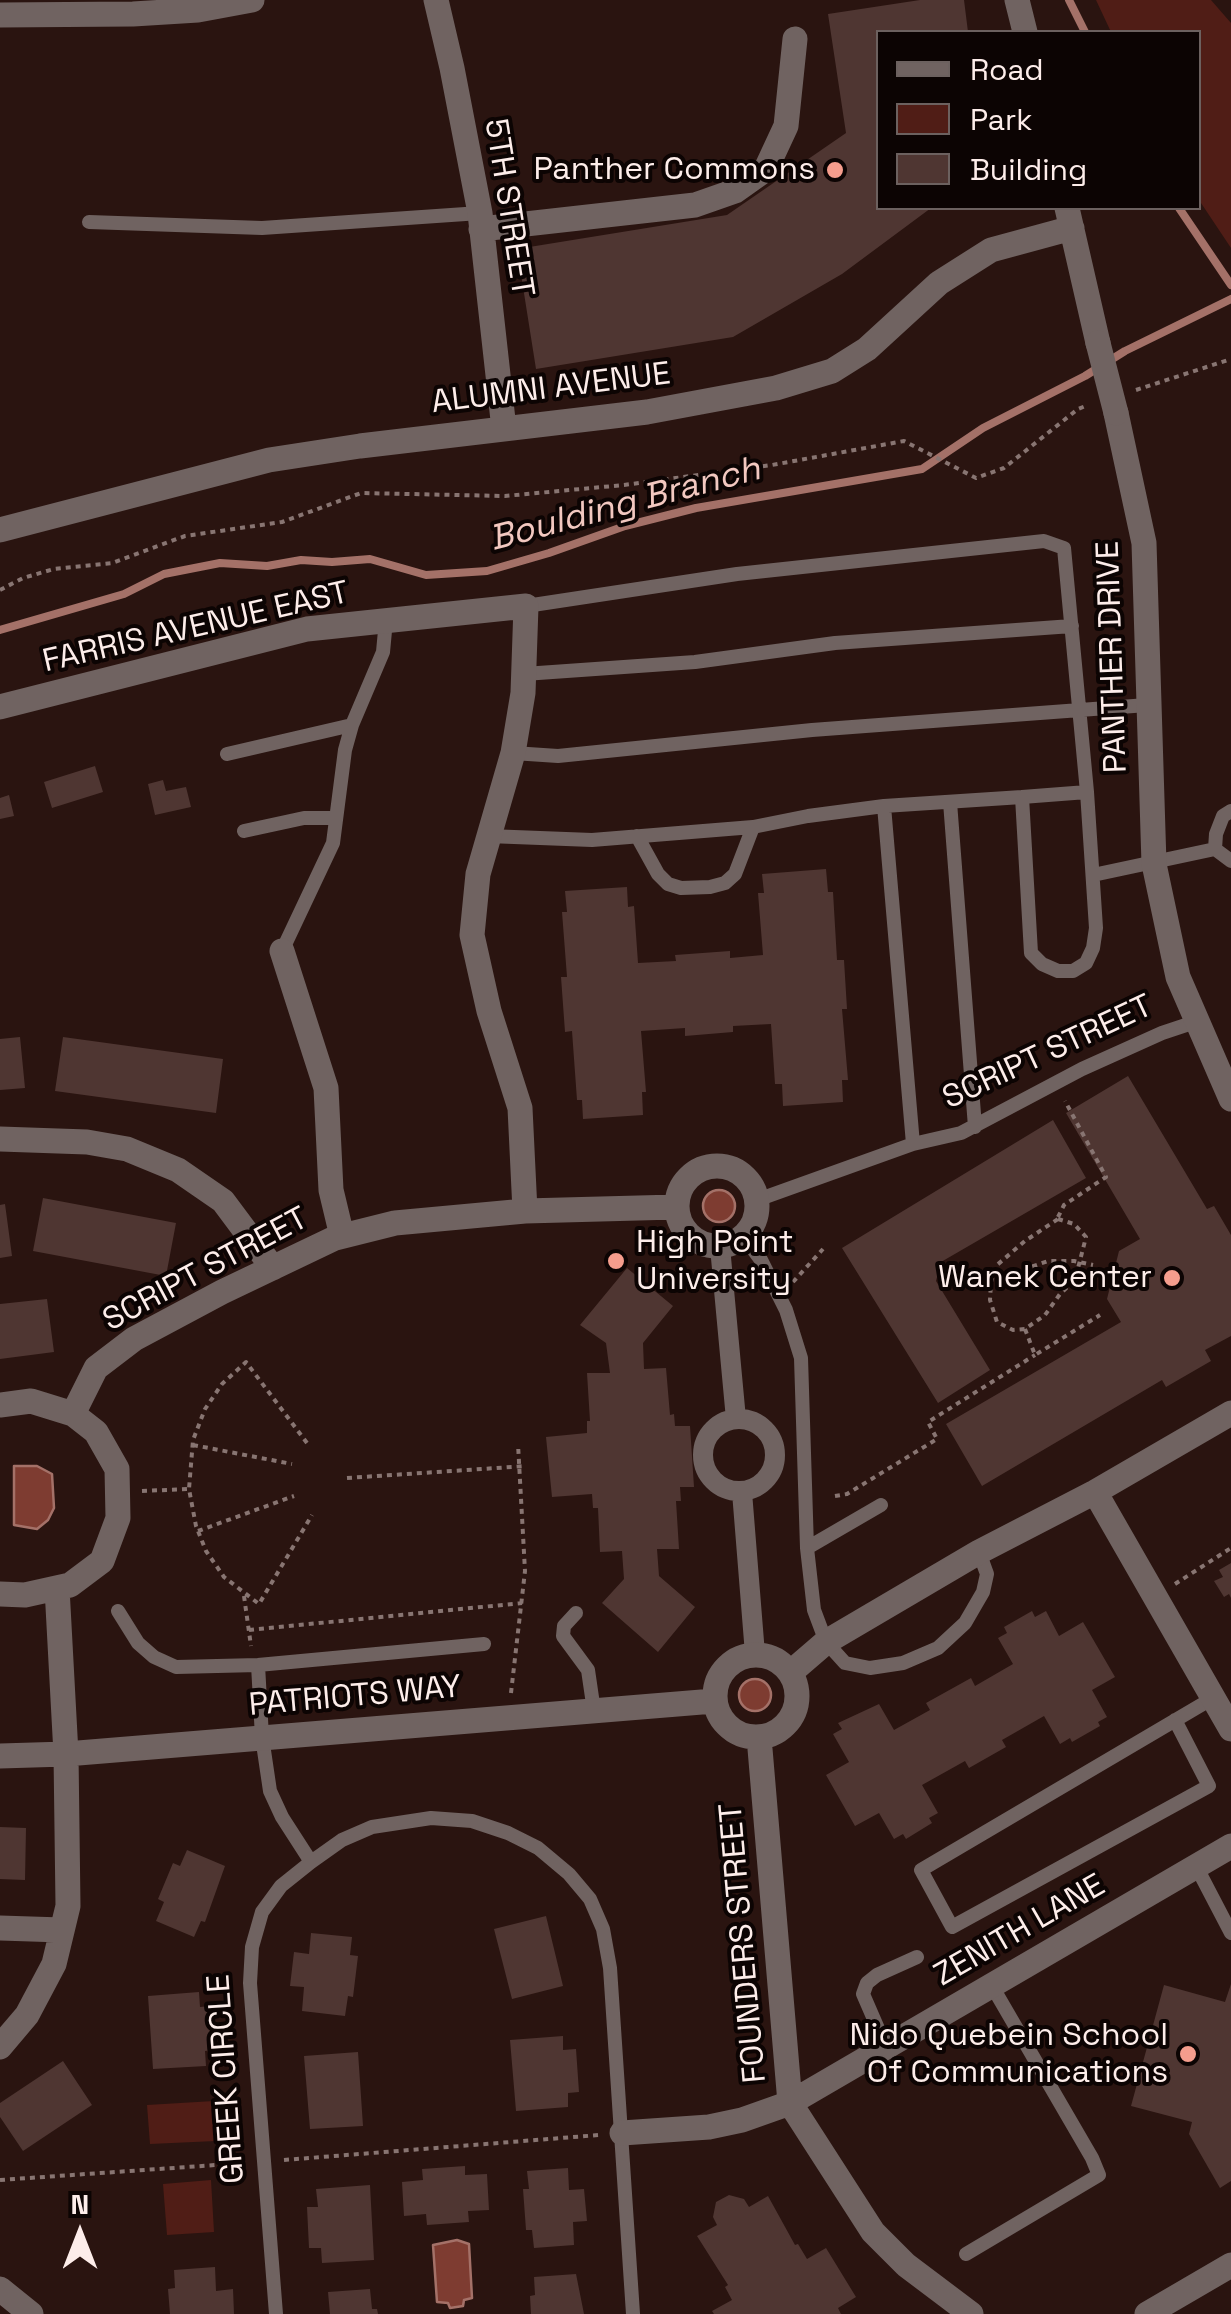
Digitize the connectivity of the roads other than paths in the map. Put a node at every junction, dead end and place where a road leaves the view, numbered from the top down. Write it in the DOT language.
graph roads {
  1 [pos="252,0"];
  2 [pos="436,0"];
  3 [pos="1016,0"];
  4 [pos="0,14"];
  5 [pos="1024,30"];
  6 [pos="795,38"];
  7 [pos="1070,218"];
  8 [pos="480,221"];
  9 [pos="90,222"];
  10 [pos="504,428"];
  11 [pos="0,530"];
  12 [pos="526,606"];
  13 [pos="386,620"];
  14 [pos="1072,626"];
  15 [pos="524,674"];
  16 [pos="1147,706"];
  17 [pos="0,707"];
  18 [pos="1079,709"];
  19 [pos="352,725"];
  20 [pos="512,752"];
  21 [pos="227,754"];
  22 [pos="1086,792"];
  23 [pos="1022,797"];
  24 [pos="950,802"];
  25 [pos="884,806"];
  26 [pos="1231,811"];
  27 [pos="336,818"];
  28 [pos="753,827"];
  29 [pos="244,831"];
  30 [pos="488,836"];
  31 [pos="638,836"];
  32 [pos="1215,848"];
  33 [pos="1231,860"];
  34 [pos="1154,864"];
  35 [pos="1094,875"];
  36 [pos="282,951"];
  37 [pos="1196,1022"];
  38 [pos="1231,1099"];
  39 [pos="976,1126"];
  40 [pos="0,1140"];
  41 [pos="913,1144"];
  42 [pos="757,1200"];
  43 [pos="676,1207"];
  44 [pos="525,1212"];
  45 [pos="342,1236"];
  46 [pos="732,1242"];
  47 [pos="272,1268"];
  48 [pos="0,1404"];
  49 [pos="1231,1413"];
  50 [pos="73,1414"];
  51 [pos="736,1419"];
  52 [pos="742,1492"];
  53 [pos="1095,1492"];
  54 [pos="881,1505"];
  55 [pos="807,1548"];
  56 [pos="979,1552"];
  57 [pos="57,1588"];
  58 [pos="0,1594"];
  59 [pos="118,1611"];
  60 [pos="576,1612"];
  61 [pos="826,1642"];
  62 [pos="484,1644"];
  63 [pos="755,1654"];
  64 [pos="256,1665"];
  65 [pos="790,1673"];
  66 [pos="1213,1698"];
  67 [pos="714,1701"];
  68 [pos="594,1710"];
  69 [pos="1175,1720"];
  70 [pos="1230,1724"];
  71 [pos="262,1737"];
  72 [pos="758,1737"];
  73 [pos="66,1754"];
  74 [pos="0,1756"];
  75 [pos="1231,1846"];
  76 [pos="311,1862"];
  77 [pos="1196,1866"];
  78 [pos="0,1928"];
  79 [pos="62,1930"];
  80 [pos="1231,1932"];
  81 [pos="917,1957"];
  82 [pos="992,1986"];
  83 [pos="0,2047"];
  84 [pos="886,2047"];
  85 [pos="790,2102"];
  86 [pos="622,2133"];
  87 [pos="966,2254"];
  88 [pos="1231,2266"];
  89 [pos="0,2289"];
  90 [pos="31,2314"];
  91 [pos="276,2314"];
  92 [pos="633,2314"];
  93 [pos="970,2314"];
  94 [pos="1147,2314"];
  1 -- 4 [label="street"];
  2 -- 8 [label="street, 5TH STREET"];
  3 -- 5 [label="street"];
  6 -- 8 [label="street"];
  7 -- 10 [label="street, ALUMNI AVENUE"];
  7 -- 16 [label="street, PANTHER DRIVE, bridge"];
  8 -- 9 [label="lane"];
  8 -- 10 [label="street, 5TH STREET"];
  10 -- 11 [label="street, ALUMNI AVENUE"];
  12 -- 13 [label="street, FARRIS AVENUE EAST"];
  12 -- 14 [label="lane"];
  12 -- 15 [label="street"];
  13 -- 17 [label="street, FARRIS AVENUE EAST"];
  13 -- 19 [label="lane"];
  14 -- 15 [label="lane"];
  14 -- 18 [label="lane"];
  15 -- 20 [label="street"];
  16 -- 18 [label="lane"];
  16 -- 34 [label="street, PANTHER DRIVE"];
  18 -- 20 [label="lane"];
  18 -- 22 [label="lane"];
  19 -- 21 [label="lane"];
  19 -- 27 [label="lane"];
  20 -- 30 [label="street"];
  22 -- 23 [label="lane"];
  22 -- 35 [label="lane"];
  23 -- 24 [label="lane"];
  23 -- 35 [label="lane"];
  24 -- 25 [label="lane"];
  24 -- 39 [label="lane"];
  25 -- 28 [label="lane"];
  25 -- 41 [label="lane"];
  26 -- 32 [label="lane"];
  27 -- 29 [label="lane"];
  27 -- 36 [label="lane"];
  28 -- 31 [label="lane"];
  28 -- 31 [label="lane"];
  30 -- 31 [label="lane"];
  30 -- 44 [label="street"];
  32 -- 33 [label="lane"];
  32 -- 34 [label="lane"];
  34 -- 35 [label="lane"];
  34 -- 37 [label="street, PANTHER DRIVE"];
  36 -- 45 [label="street"];
  37 -- 38 [label="street, PANTHER DRIVE"];
  37 -- 39 [label="lane, SCRIPT STREET"];
  39 -- 41 [label="lane, SCRIPT STREET"];
  40 -- 47 [label="street"];
  41 -- 42 [label="lane, SCRIPT STREET"];
  42 -- 43 [label="street"];
  42 -- 46 [label="street"];
  43 -- 44 [label="street, SCRIPT STREET"];
  43 -- 46 [label="street"];
  44 -- 45 [label="street, SCRIPT STREET"];
  45 -- 47 [label="street, SCRIPT STREET"];
  46 -- 51 [label="street"];
  46 -- 55 [label="lane"];
  47 -- 50 [label="street, SCRIPT STREET"];
  48 -- 50 [label="street"];
  49 -- 53 [label="street"];
  50 -- 57 [label="street"];
  51 -- 52 [label="street"];
  51 -- 52 [label="street"];
  52 -- 63 [label="street"];
  53 -- 56 [label="street"];
  53 -- 66 [label="street"];
  54 -- 55 [label="lane"];
  55 -- 61 [label="lane"];
  56 -- 61 [label="street"];
  56 -- 61 [label="lane"];
  57 -- 58 [label="street"];
  57 -- 73 [label="street"];
  59 -- 64 [label="lane"];
  60 -- 68 [label="lane"];
  61 -- 65 [label="street"];
  62 -- 64 [label="lane"];
  63 -- 65 [label="street"];
  63 -- 67 [label="street"];
  64 -- 71 [label="lane"];
  65 -- 72 [label="street"];
  66 -- 69 [label="lane"];
  66 -- 70 [label="street"];
  67 -- 68 [label="street, PATRIOTS WAY"];
  67 -- 72 [label="street"];
  68 -- 71 [label="street, PATRIOTS WAY"];
  69 -- 69 [label="lane"];
  71 -- 73 [label="street, PATRIOTS WAY"];
  71 -- 76 [label="lane"];
  72 -- 85 [label="street, FOUNDERS STREET"];
  73 -- 74 [label="street, PATRIOTS WAY"];
  73 -- 79 [label="street"];
  75 -- 77 [label="street, ZENITH LANE"];
  76 -- 86 [label="lane, GREEK CIRCLE"];
  76 -- 91 [label="lane, GREEK CIRCLE"];
  77 -- 80 [label="lane"];
  77 -- 82 [label="street, ZENITH LANE"];
  78 -- 79 [label="street"];
  79 -- 83 [label="street"];
  81 -- 84 [label="lane"];
  82 -- 84 [label="street, ZENITH LANE"];
  82 -- 87 [label="lane"];
  84 -- 85 [label="street, ZENITH LANE"];
  85 -- 86 [label="street"];
  85 -- 93 [label="street, FOUNDERS STREET"];
  86 -- 92 [label="lane, GREEK CIRCLE"];
  88 -- 94 [label="street"];
  89 -- 90 [label="street"];
}
